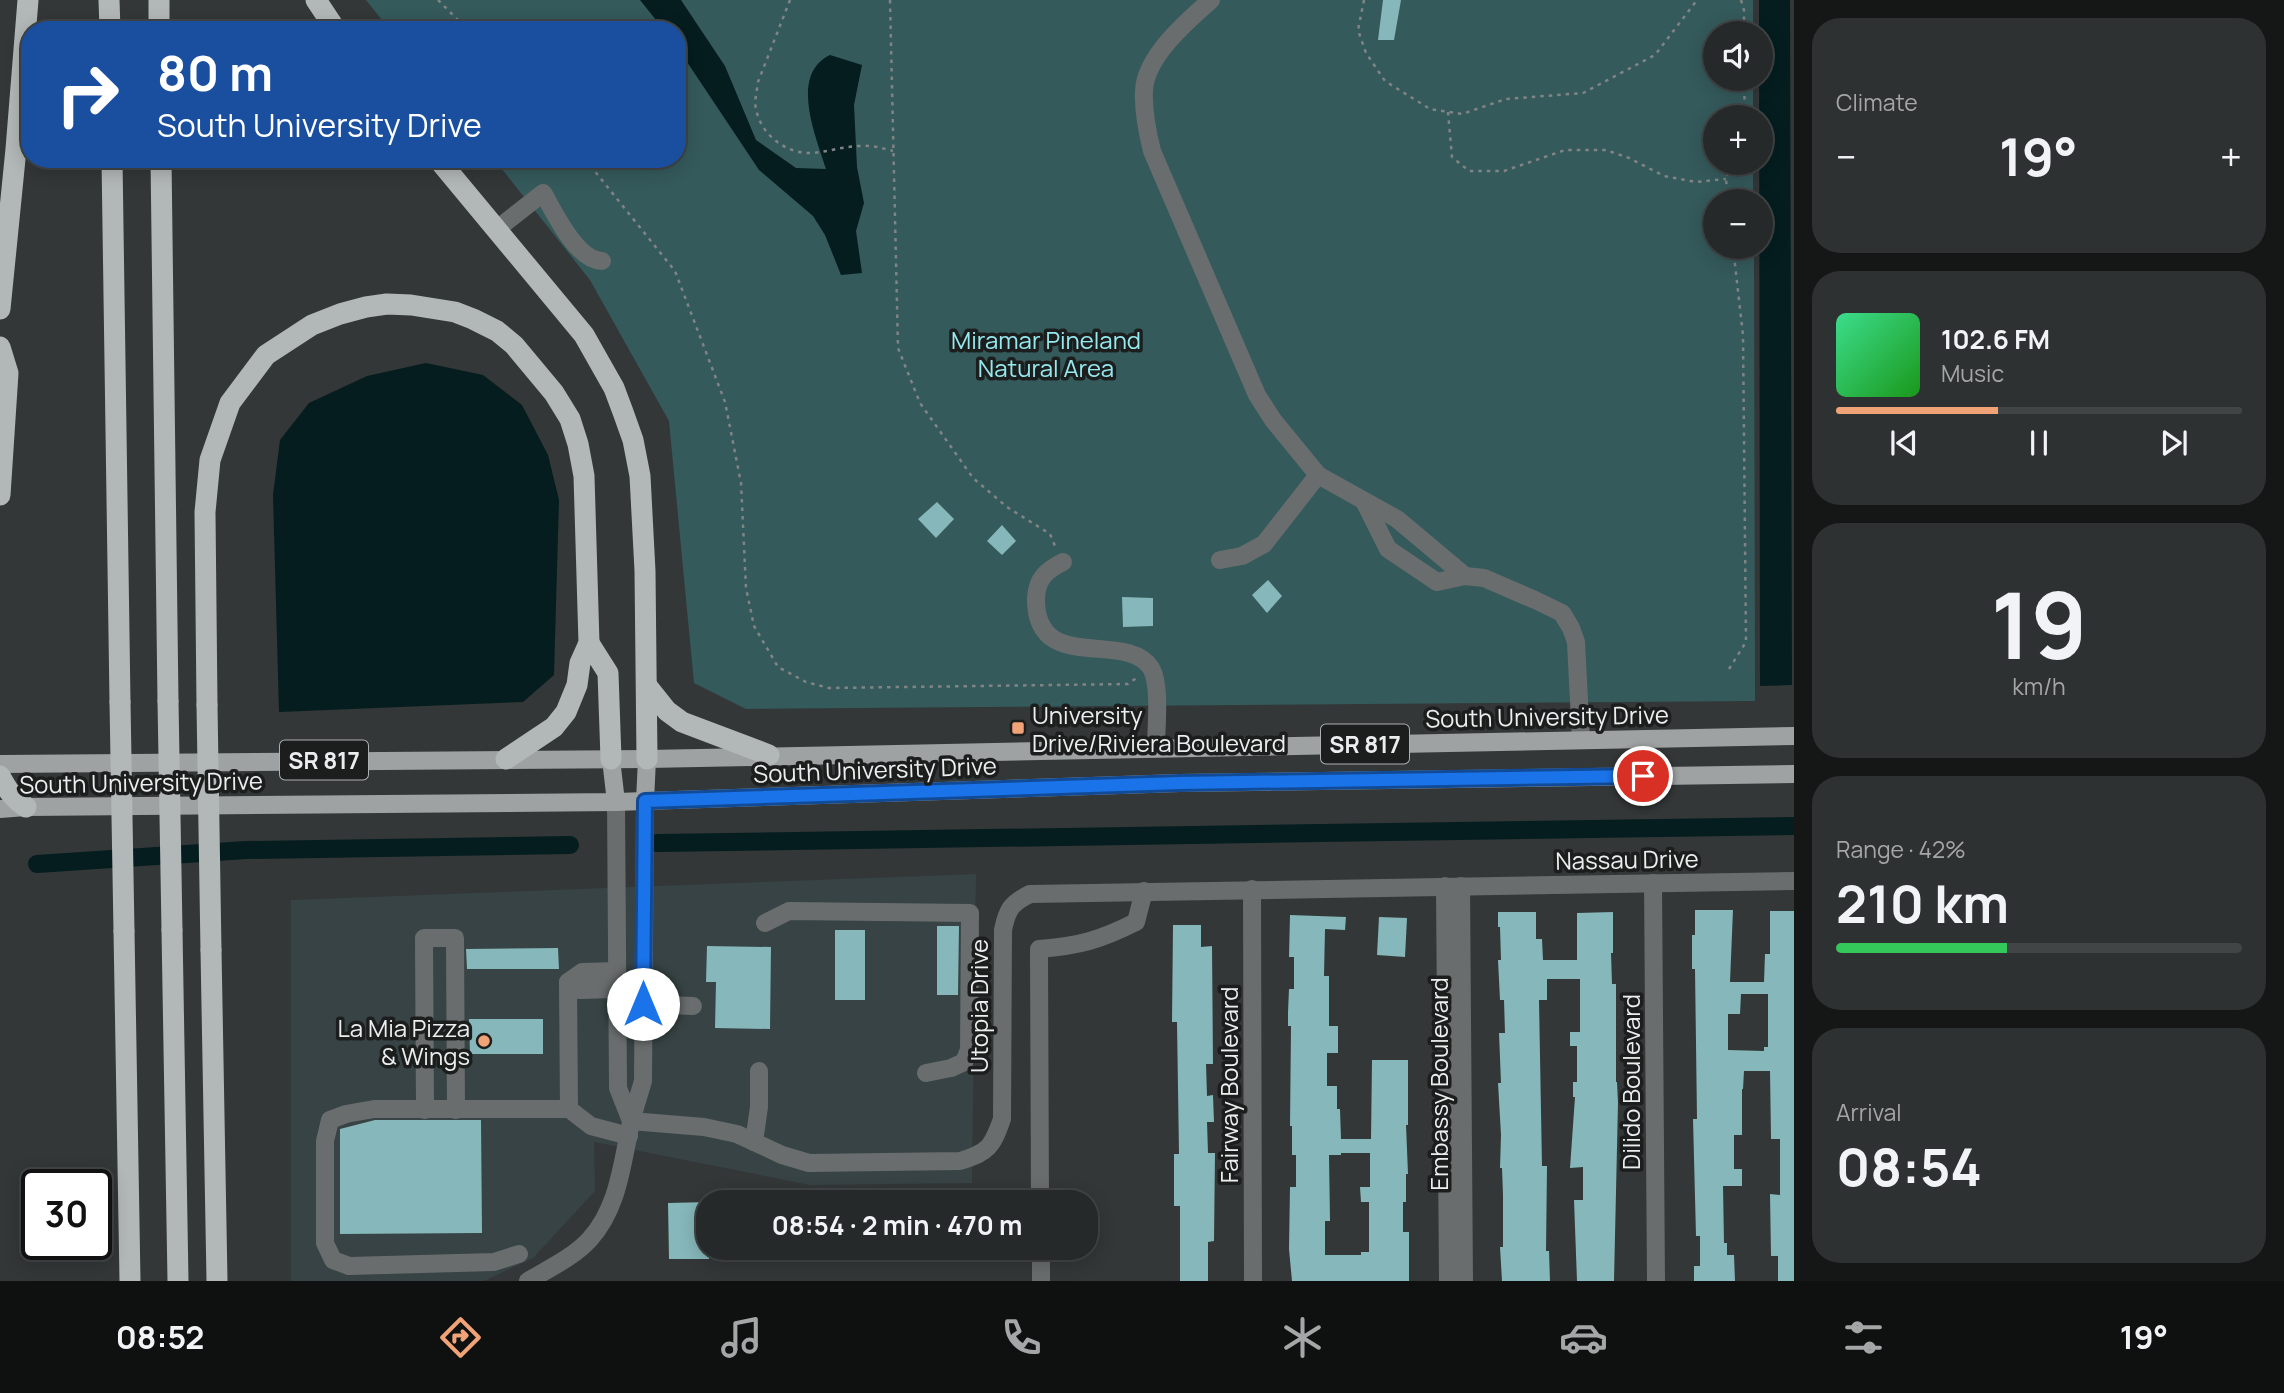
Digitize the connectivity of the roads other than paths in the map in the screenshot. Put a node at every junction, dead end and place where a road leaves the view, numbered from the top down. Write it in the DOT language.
graph roads {
  1 [pos="28,0"];
  2 [pos="109,0"];
  3 [pos="159,0"];
  4 [pos="316,0"];
  5 [pos="1211,0"];
  6 [pos="26,21"];
  7 [pos="110,21"];
  8 [pos="159,21"];
  9 [pos="329,21"];
  10 [pos="21,90"];
  11 [pos="112,168"];
  12 [pos="161,168"];
  13 [pos="446,168"];
  14 [pos="497,229"];
  15 [pos="602,261"];
  16 [pos="0,309"];
  17 [pos="0,347"];
  18 [pos="1318,475"];
  19 [pos="0,495"];
  20 [pos="1364,501"];
  21 [pos="1220,559"];
  22 [pos="1063,562"];
  23 [pos="1465,576"];
  24 [pos="589,643"];
  25 [pos="647,685"];
  26 [pos="1794,736"];
  27 [pos="1581,740"];
  28 [pos="1156,748"];
  29 [pos="769,755"];
  30 [pos="647,758"];
  31 [pos="506,759"];
  32 [pos="611,759"];
  33 [pos="0,764"];
  34 [pos="1794,774"];
  35 [pos="0,776"];
  36 [pos="645,801"];
  37 [pos="615,802"];
  38 [pos="26,807"];
  39 [pos="0,809"];
  40 [pos="1794,881"];
  41 [pos="1653,883"];
  42 [pos="1453,886"];
  43 [pos="1252,889"];
  44 [pos="1144,891"];
  45 [pos="765,923"];
  46 [pos="617,980"];
  47 [pos="643,1004"];
  48 [pos="693,1006"];
  49 [pos="759,1071"];
  50 [pos="926,1073"];
  51 [pos="425,1110"];
  52 [pos="456,1110"];
  53 [pos="569,1110"];
  54 [pos="630,1128"];
  55 [pos="754,1142"];
  56 [pos="1040,1190"];
  57 [pos="519,1254"];
  58 [pos="1041,1260"];
  59 [pos="130,1281"];
  60 [pos="178,1281"];
  61 [pos="217,1281"];
  62 [pos="527,1281"];
  63 [pos="1041,1281"];
  64 [pos="1253,1281"];
  65 [pos="1448,1281"];
  66 [pos="1464,1281"];
  67 [pos="1656,1281"];
  1 -- 6 [label="highway"];
  2 -- 7 [label="highway"];
  3 -- 8 [label="highway"];
  4 -- 9 [label="highway"];
  5 -- 18 [label="street"];
  10 -- 16 [label="highway"];
  11 -- 59 [label="highway, bridge"];
  12 -- 60 [label="highway, bridge"];
  13 -- 14 [label="highway"];
  14 -- 15 [label="street"];
  14 -- 25 [label="highway"];
  17 -- 19 [label="highway"];
  18 -- 20 [label="street"];
  18 -- 21 [label="street"];
  20 -- 23 [label="street"];
  20 -- 23 [label="street"];
  22 -- 28 [label="street"];
  23 -- 27 [label="street"];
  24 -- 31 [label="highway"];
  24 -- 32 [label="highway"];
  24 -- 61 [label="highway, bridge"];
  25 -- 29 [label="highway"];
  25 -- 30 [label="highway"];
  26 -- 27 [label="main road, South University Drive / SR 817"];
  27 -- 28 [label="main road, South University Drive / SR 817"];
  28 -- 29 [label="main road, South University Drive / SR 817"];
  29 -- 30 [label="main road, South University Drive / SR 817"];
  30 -- 32 [label="main road, South University Drive / SR 817"];
  30 -- 36 [label="main road"];
  31 -- 32 [label="main road, South University Drive / SR 817"];
  31 -- 33 [label="main road, South University Drive / SR 817"];
  32 -- 37 [label="main road"];
  34 -- 36 [label="main road, South University Drive / SR 817"];
  35 -- 38 [label="highway"];
  36 -- 37 [label="main road, South University Drive / SR 817"];
  36 -- 47 [label="street"];
  37 -- 38 [label="main road, South University Drive / SR 817"];
  37 -- 46 [label="street"];
  38 -- 39 [label="main road, South University Drive / SR 817"];
  40 -- 41 [label="street, Nassau Drive"];
  41 -- 42 [label="street, Nassau Drive"];
  41 -- 67 [label="street, Dilido Boulevard"];
  42 -- 43 [label="street, Utopia Drive"];
  42 -- 65 [label="street"];
  42 -- 66 [label="street, Embassy Boulevard"];
  43 -- 44 [label="street, Utopia Drive"];
  43 -- 64 [label="street, Fairway Boulevard"];
  44 -- 55 [label="street, Utopia Drive"];
  44 -- 56 [label="street"];
  45 -- 50 [label="street"];
  46 -- 53 [label="street"];
  46 -- 54 [label="street"];
  47 -- 48 [label="street"];
  47 -- 54 [label="street"];
  49 -- 55 [label="street"];
  51 -- 52 [label="street"];
  51 -- 52 [label="street"];
  51 -- 57 [label="street"];
  52 -- 53 [label="street"];
  53 -- 54 [label="street, Utopia Drive"];
  54 -- 55 [label="street, Utopia Drive"];
  54 -- 62 [label="street"];
  58 -- 63 [label="street"];
}
